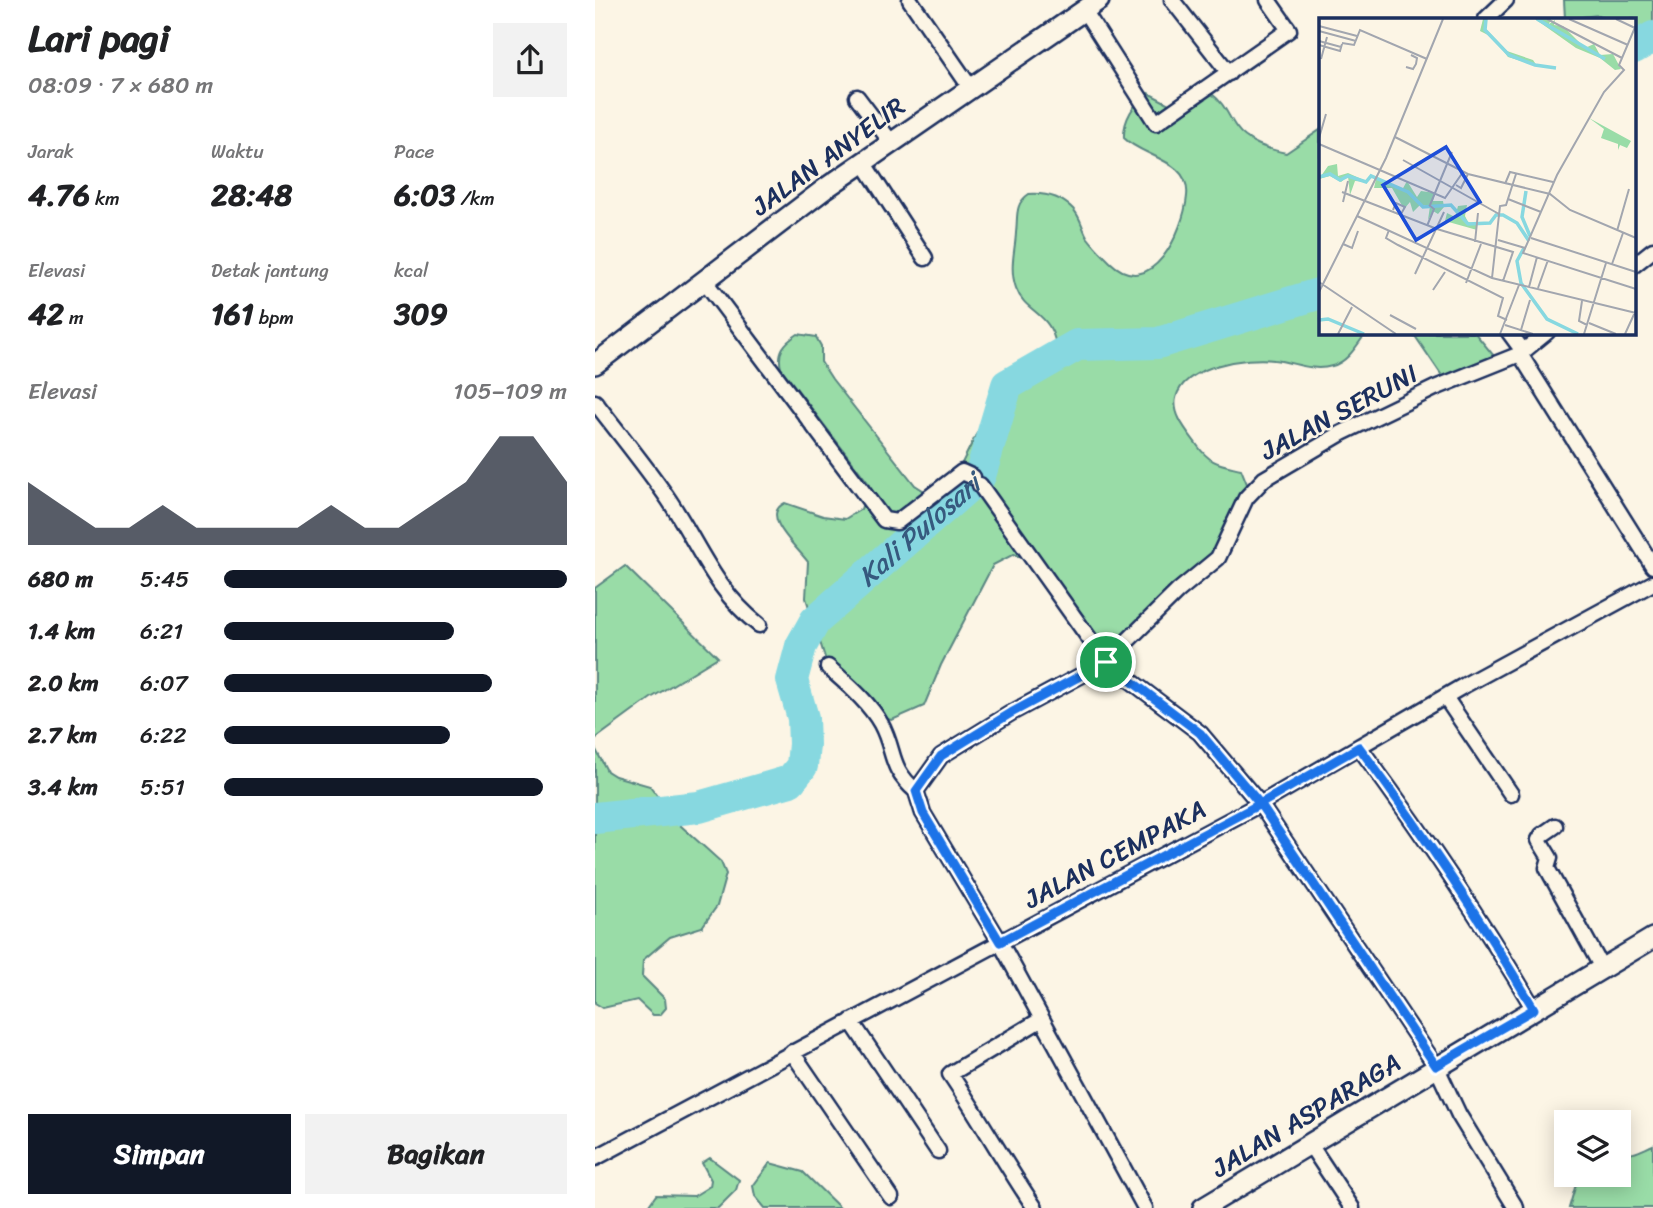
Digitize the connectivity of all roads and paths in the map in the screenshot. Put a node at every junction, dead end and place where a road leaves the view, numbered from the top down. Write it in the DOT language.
graph roads {
  1 [pos="910,0"];
  2 [pos="1172,0"];
  3 [pos="1268,0"];
  4 [pos="1506,0"];
  5 [pos="1092,5"];
  6 [pos="1487,18"];
  7 [pos="1229,73"];
  8 [pos="970,87"];
  9 [pos="857,97"];
  10 [pos="891,142"];
  11 [pos="863,162"];
  12 [pos="1653,250"];
  13 [pos="925,258"];
  14 [pos="1635,264"];
  15 [pos="704,280"];
  16 [pos="1510,334"];
  17 [pos="1545,334"];
  18 [pos="1522,353"];
  19 [pos="595,364"];
  20 [pos="595,402"];
  21 [pos="1653,566"];
  22 [pos="1653,583"];
  23 [pos="759,625"];
  24 [pos="1106,662"];
  25 [pos="828,667"];
  26 [pos="1445,697"];
  27 [pos="1359,747"];
  28 [pos="916,791"];
  29 [pos="1511,794"];
  30 [pos="1260,804"];
  31 [pos="1555,826"];
  32 [pos="1653,938"];
  33 [pos="1000,942"];
  34 [pos="1602,968"];
  35 [pos="1534,1009"];
  36 [pos="1042,1019"];
  37 [pos="851,1021"];
  38 [pos="792,1052"];
  39 [pos="1436,1066"];
  40 [pos="1309,1143"];
  41 [pos="938,1151"];
  42 [pos="595,1158"];
  43 [pos="891,1197"];
  44 [pos="1035,1208"];
  45 [pos="1145,1208"];
  46 [pos="1203,1208"];
  47 [pos="1352,1208"];
  48 [pos="1516,1208"];
  1 -- 8 [label="street"];
  2 -- 7 [label="street"];
  3 -- 7 [label="street"];
  4 -- 6 [label="street"];
  5 -- 7 [label="street"];
  5 -- 8 [label="street, JALAN ANYELIR"];
  8 -- 10 [label="street, JALAN ANYELIR"];
  9 -- 10 [label="street"];
  10 -- 11 [label="street, JALAN ANYELIR"];
  11 -- 13 [label="street"];
  11 -- 15 [label="street, JALAN ANYELIR"];
  12 -- 14 [label="street"];
  15 -- 19 [label="street, JALAN ANYELIR"];
  15 -- 24 [label="street"];
  16 -- 18 [label="street"];
  17 -- 18 [label="street, JALAN SERUNI"];
  18 -- 21 [label="street"];
  18 -- 24 [label="street, JALAN SERUNI"];
  20 -- 23 [label="street"];
  22 -- 26 [label="street, JALAN CEMPAKA"];
  24 -- 28 [label="street, JALAN SERUNI"];
  24 -- 30 [label="street"];
  25 -- 28 [label="street"];
  26 -- 27 [label="street, JALAN CEMPAKA"];
  26 -- 29 [label="street"];
  27 -- 30 [label="street, JALAN CEMPAKA"];
  27 -- 35 [label="street"];
  28 -- 33 [label="street"];
  30 -- 33 [label="street, JALAN CEMPAKA"];
  30 -- 39 [label="street"];
  31 -- 34 [label="street"];
  32 -- 34 [label="street, JALAN ASPARAGA"];
  33 -- 36 [label="street"];
  33 -- 37 [label="street, JALAN CEMPAKA"];
  34 -- 35 [label="street, JALAN ASPARAGA"];
  35 -- 39 [label="street, JALAN ASPARAGA"];
  36 -- 44 [label="street"];
  36 -- 45 [label="street"];
  37 -- 38 [label="street, JALAN CEMPAKA"];
  37 -- 41 [label="street"];
  38 -- 42 [label="street, JALAN CEMPAKA"];
  38 -- 43 [label="street"];
  39 -- 40 [label="street, JALAN ASPARAGA"];
  39 -- 48 [label="street"];
  40 -- 46 [label="street, JALAN ASPARAGA"];
  40 -- 47 [label="street"];
}
